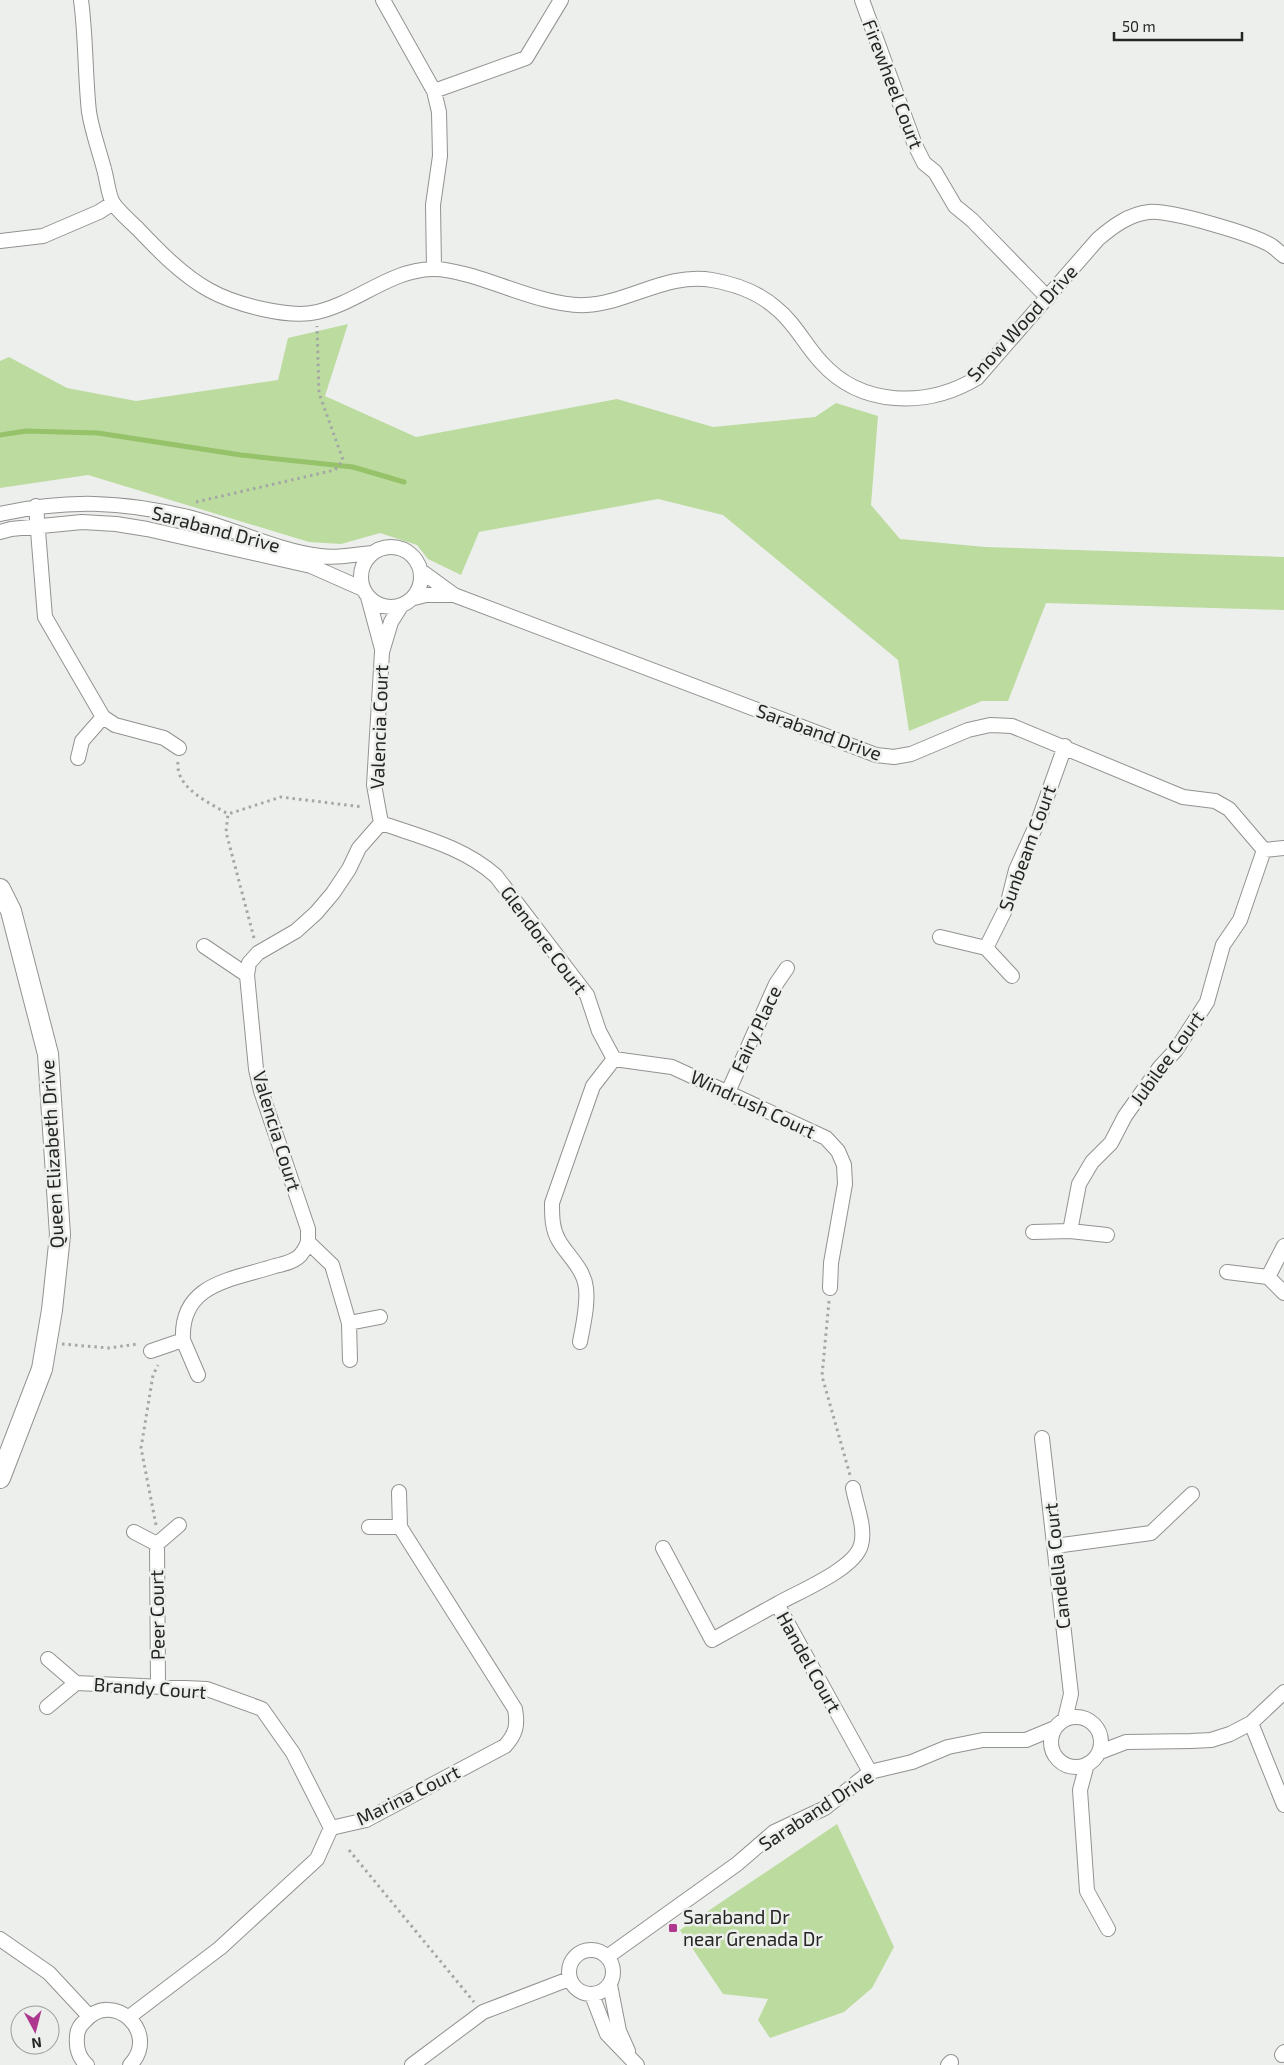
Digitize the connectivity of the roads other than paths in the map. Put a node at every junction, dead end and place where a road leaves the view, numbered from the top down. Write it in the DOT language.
graph roads {
  1 [pos="81,0"];
  2 [pos="383,0"];
  3 [pos="561,0"];
  4 [pos="862,0"];
  5 [pos="434,91"];
  6 [pos="113,203"];
  7 [pos="0,241"];
  8 [pos="1284,256"];
  9 [pos="434,268"];
  10 [pos="1048,298"];
  11 [pos="36,506"];
  12 [pos="0,514"];
  13 [pos="37,526"];
  14 [pos="0,532"];
  15 [pos="373,553"];
  16 [pos="421,571"];
  17 [pos="366,593"];
  18 [pos="454,595"];
  19 [pos="414,598"];
  20 [pos="401,606"];
  21 [pos="382,652"];
  22 [pos="103,717"];
  23 [pos="1065,746"];
  24 [pos="179,748"];
  25 [pos="78,758"];
  26 [pos="380,816"];
  27 [pos="1284,848"];
  28 [pos="1264,850"];
  29 [pos="0,889"];
  30 [pos="940,937"];
  31 [pos="204,946"];
  32 [pos="986,948"];
  33 [pos="787,968"];
  34 [pos="246,974"];
  35 [pos="1012,976"];
  36 [pos="614,1059"];
  37 [pos="728,1092"];
  38 [pos="1070,1231"];
  39 [pos="1033,1232"];
  40 [pos="1107,1235"];
  41 [pos="308,1242"];
  42 [pos="1284,1246"];
  43 [pos="1227,1272"];
  44 [pos="1268,1277"];
  45 [pos="830,1288"];
  46 [pos="1284,1293"];
  47 [pos="380,1317"];
  48 [pos="349,1322"];
  49 [pos="182,1340"];
  50 [pos="580,1342"];
  51 [pos="155,1349"];
  52 [pos="350,1360"];
  53 [pos="198,1375"];
  54 [pos="1042,1438"];
  55 [pos="0,1478"];
  56 [pos="853,1488"];
  57 [pos="399,1492"];
  58 [pos="1192,1494"];
  59 [pos="178,1525"];
  60 [pos="369,1527"];
  61 [pos="400,1527"];
  62 [pos="134,1532"];
  63 [pos="157,1544"];
  64 [pos="1055,1546"];
  65 [pos="663,1548"];
  66 [pos="777,1604"];
  67 [pos="48,1659"];
  68 [pos="76,1683"];
  69 [pos="158,1687"];
  70 [pos="1284,1692"];
  71 [pos="1071,1694"];
  72 [pos="47,1706"];
  73 [pos="1084,1718"];
  74 [pos="1251,1723"];
  75 [pos="1060,1724"];
  76 [pos="1099,1731"];
  77 [pos="1026,1740"];
  78 [pos="1126,1742"];
  79 [pos="1100,1752"];
  80 [pos="1054,1753"];
  81 [pos="1087,1764"];
  82 [pos="1068,1765"];
  83 [pos="870,1772"];
  84 [pos="1080,1790"];
  85 [pos="1284,1805"];
  86 [pos="331,1828"];
  87 [pos="1108,1929"];
  88 [pos="0,1939"];
  89 [pos="607,1957"];
  90 [pos="570,1979"];
  91 [pos="610,1985"];
  92 [pos="592,1995"];
  93 [pos="89,2016"];
  94 [pos="129,2017"];
  95 [pos="634,2062"];
  96 [pos="136,2063"];
  97 [pos="87,2065"];
  98 [pos="412,2065"];
  1 -- 6 [label="street, Snow Wood Drive"];
  2 -- 5 [label="street"];
  3 -- 5 [label="street"];
  4 -- 10 [label="street, Firewheel Court"];
  5 -- 9 [label="street"];
  6 -- 7 [label="street"];
  6 -- 9 [label="street, Snow Wood Drive"];
  8 -- 10 [label="street, Snow Wood Drive"];
  9 -- 10 [label="street, Snow Wood Drive"];
  11 -- 12 [label="street, Saraband Drive"];
  11 -- 13 [label="street"];
  11 -- 15 [label="street, Saraband Drive"];
  13 -- 14 [label="street, Saraband Drive"];
  13 -- 17 [label="street, Saraband Drive"];
  13 -- 22 [label="street"];
  15 -- 16 [label="street"];
  15 -- 17 [label="street"];
  16 -- 18 [label="street, Saraband Drive"];
  16 -- 19 [label="street"];
  17 -- 20 [label="street"];
  17 -- 21 [label="street, Valencia Court"];
  18 -- 19 [label="street, Saraband Drive"];
  18 -- 23 [label="street, Saraband Drive"];
  19 -- 20 [label="street"];
  20 -- 21 [label="street, Valencia Court"];
  21 -- 26 [label="street, Valencia Court"];
  22 -- 24 [label="street"];
  22 -- 25 [label="street"];
  23 -- 28 [label="street, Saraband Drive"];
  23 -- 32 [label="street, Sunbeam Court"];
  26 -- 34 [label="street"];
  26 -- 36 [label="street, Glendore Court"];
  27 -- 28 [label="street"];
  28 -- 38 [label="street, Jubilee Court"];
  29 -- 55 [label="street, Queen Elizabeth Drive"];
  30 -- 32 [label="street"];
  31 -- 34 [label="street"];
  32 -- 35 [label="street"];
  33 -- 37 [label="street, Fairy Place"];
  34 -- 41 [label="street, Valencia Court"];
  36 -- 37 [label="street, Windrush Court"];
  36 -- 50 [label="street"];
  37 -- 45 [label="street, Windrush Court"];
  38 -- 39 [label="street"];
  38 -- 40 [label="street"];
  41 -- 48 [label="street"];
  41 -- 49 [label="street"];
  42 -- 44 [label="street"];
  43 -- 44 [label="street"];
  44 -- 46 [label="street"];
  47 -- 48 [label="street"];
  48 -- 52 [label="street"];
  49 -- 51 [label="street"];
  49 -- 53 [label="street"];
  54 -- 64 [label="street, Candella Court"];
  56 -- 66 [label="street"];
  57 -- 61 [label="street"];
  58 -- 64 [label="street"];
  59 -- 63 [label="street, Peer Court"];
  60 -- 61 [label="street"];
  61 -- 86 [label="street, Marina Court"];
  62 -- 63 [label="street, Peer Court"];
  63 -- 69 [label="street, Peer Court"];
  64 -- 71 [label="street, Candella Court"];
  65 -- 66 [label="street, Handel Court"];
  66 -- 83 [label="street, Handel Court"];
  67 -- 68 [label="street, Brandy Court"];
  68 -- 69 [label="street, Brandy Court"];
  68 -- 72 [label="street, Brandy Court"];
  69 -- 86 [label="street, Brandy Court"];
  70 -- 74 [label="street"];
  71 -- 73 [label="street, Candella Court"];
  71 -- 75 [label="street, Candella Court"];
  73 -- 75 [label="street"];
  73 -- 76 [label="street"];
  74 -- 78 [label="street"];
  74 -- 85 [label="street"];
  75 -- 77 [label="street, Saraband Drive"];
  75 -- 80 [label="street"];
  76 -- 78 [label="street"];
  76 -- 79 [label="street"];
  77 -- 80 [label="street, Saraband Drive"];
  77 -- 83 [label="street, Saraband Drive"];
  78 -- 79 [label="street"];
  79 -- 81 [label="street"];
  80 -- 82 [label="street"];
  81 -- 82 [label="street"];
  81 -- 84 [label="street"];
  82 -- 84 [label="street"];
  83 -- 89 [label="street, Saraband Drive"];
  84 -- 87 [label="street"];
  86 -- 94 [label="street, Marina Court"];
  88 -- 93 [label="street"];
  89 -- 90 [label="street"];
  89 -- 91 [label="street"];
  90 -- 92 [label="street"];
  90 -- 98 [label="street"];
  91 -- 92 [label="street"];
  91 -- 95 [label="street"];
  92 -- 95 [label="street"];
  93 -- 94 [label="street"];
  93 -- 97 [label="street"];
  94 -- 96 [label="street"];
}
